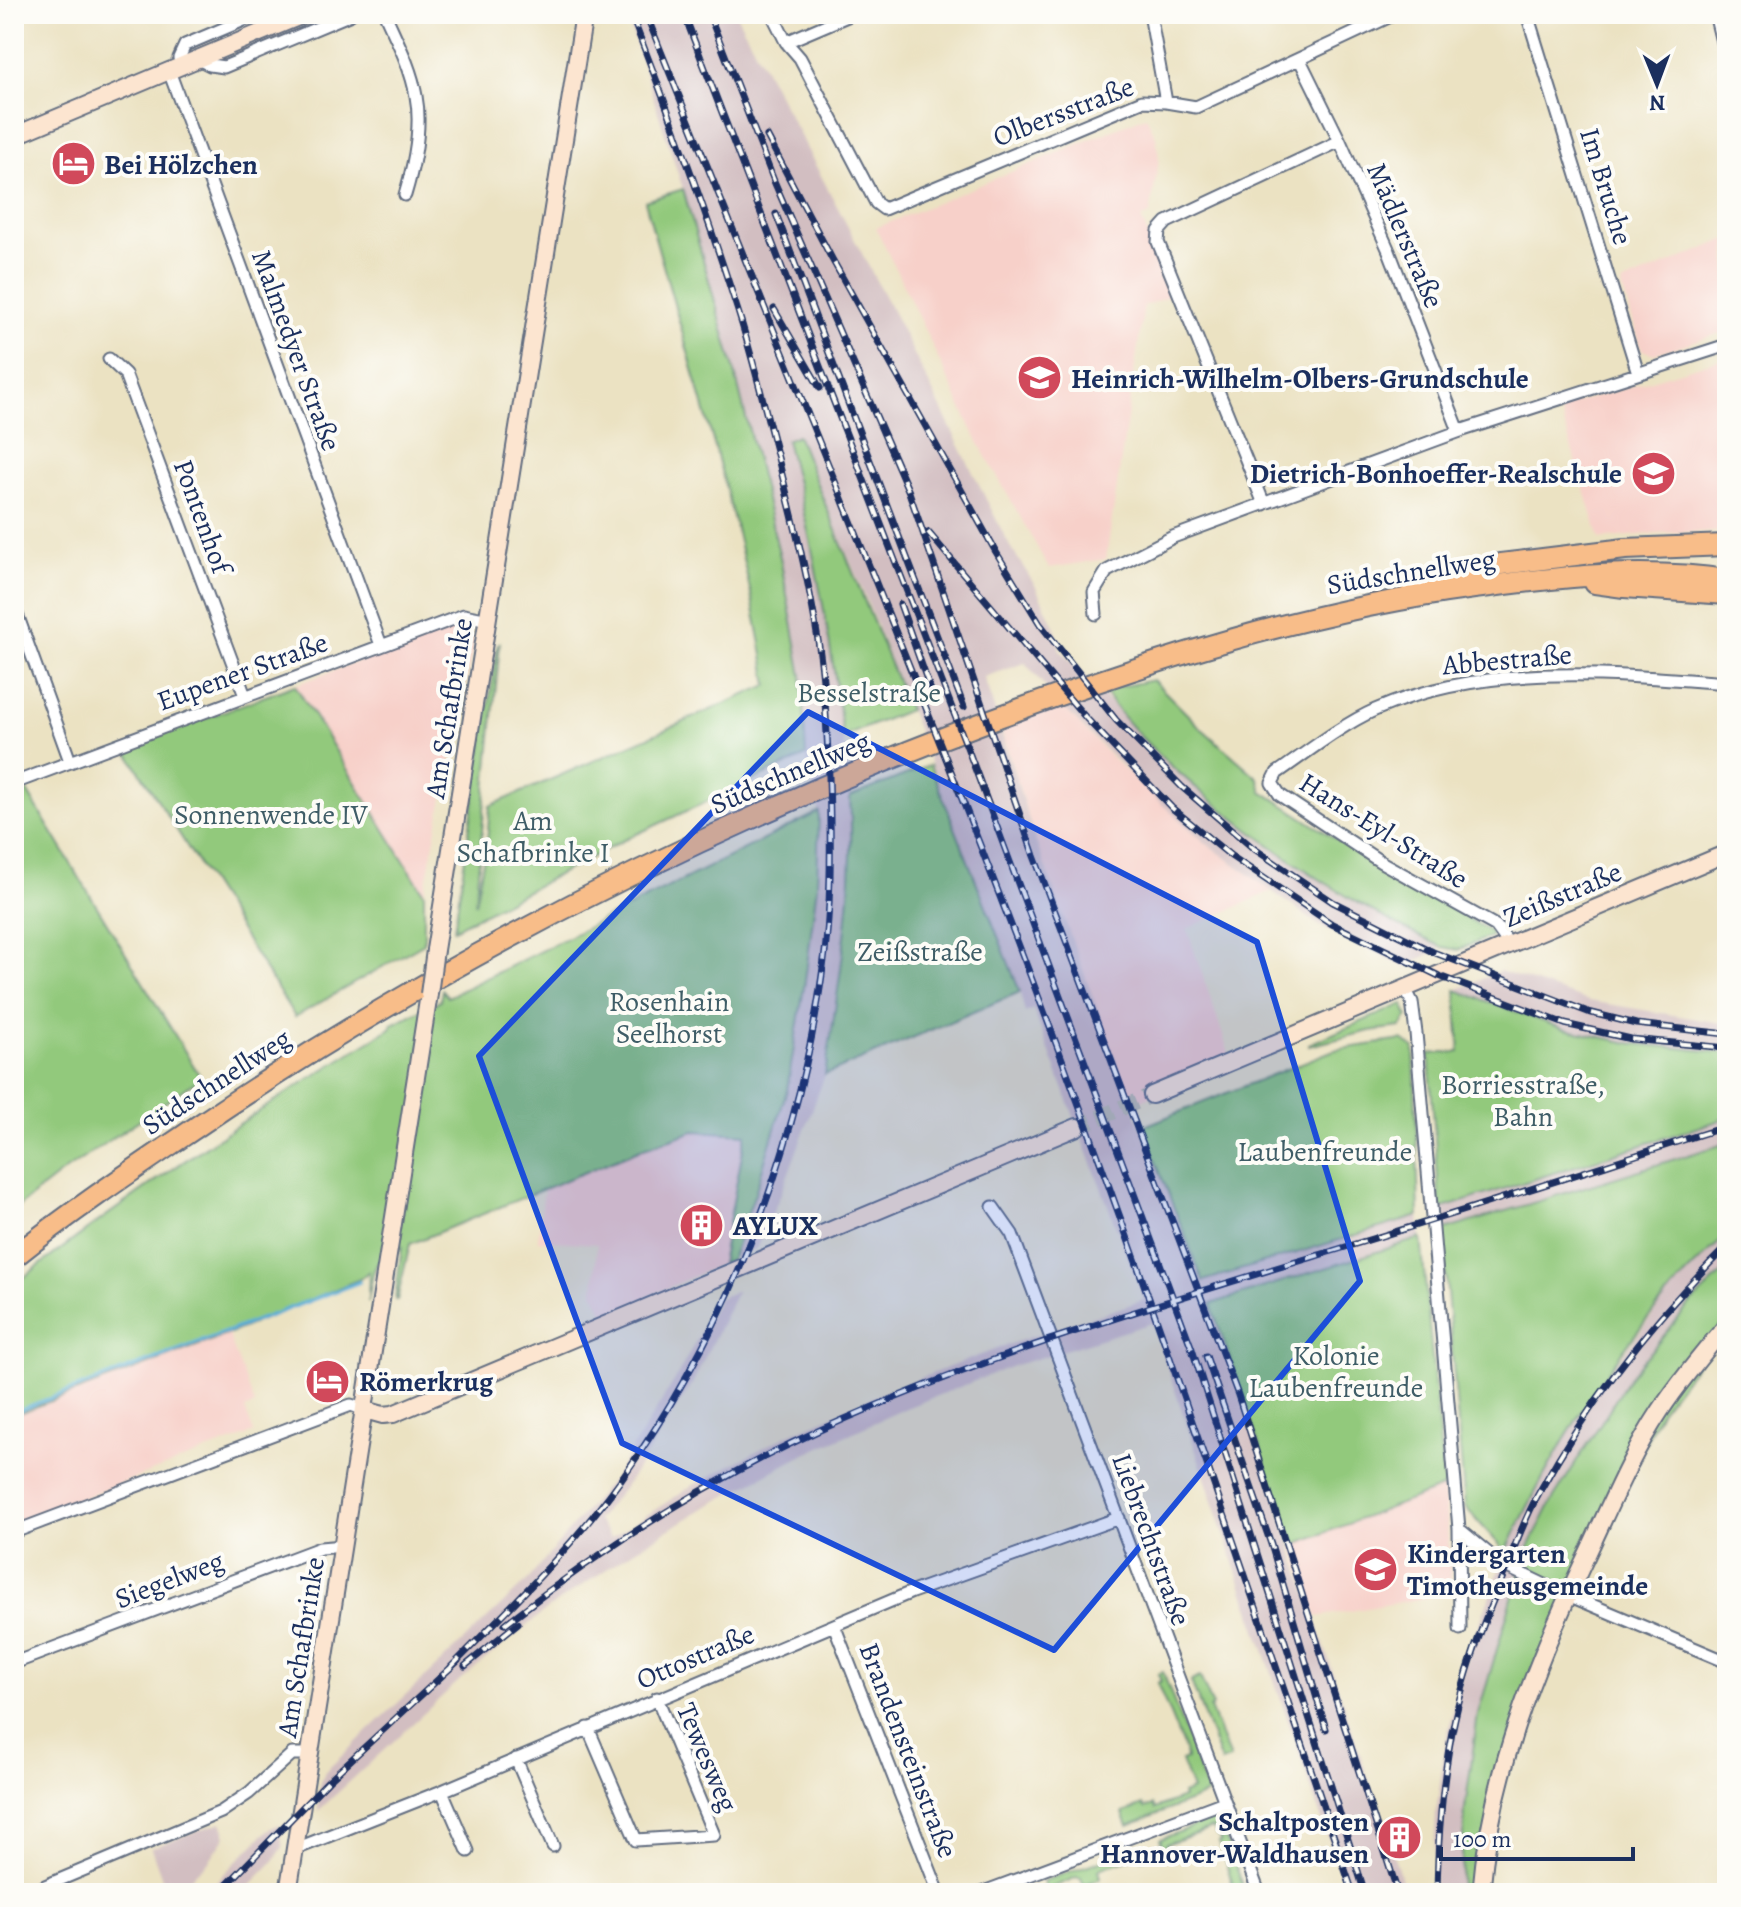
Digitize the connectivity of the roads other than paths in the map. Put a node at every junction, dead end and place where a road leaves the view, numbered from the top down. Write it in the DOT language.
graph roads {
  1 [pos="258,14"];
  2 [pos="305,14"];
  3 [pos="351,14"];
  4 [pos="385,14"];
  5 [pos="584,14"];
  6 [pos="772,14"];
  7 [pos="852,14"];
  8 [pos="1150,14"];
  9 [pos="1395,14"];
  10 [pos="1527,14"];
  11 [pos="1715,14"];
  12 [pos="786,42"];
  13 [pos="1300,60"];
  14 [pos="1727,62"];
  15 [pos="183,65"];
  16 [pos="1166,102"];
  17 [pos="14,136"];
  18 [pos="1340,141"];
  19 [pos="405,195"];
  20 [pos="1727,345"];
  21 [pos="109,359"];
  22 [pos="1638,373"];
  23 [pos="1459,431"];
  24 [pos="1264,504"];
  25 [pos="1727,545"];
  26 [pos="1727,572"];
  27 [pos="1452,576"];
  28 [pos="1567,578"];
  29 [pos="1727,580"];
  30 [pos="1727,594"];
  31 [pos="14,606"];
  32 [pos="1096,614"];
  33 [pos="489,620"];
  34 [pos="381,645"];
  35 [pos="1727,683"];
  36 [pos="245,696"];
  37 [pos="70,761"];
  38 [pos="14,783"];
  39 [pos="1272,783"];
  40 [pos="1727,853"];
  41 [pos="1509,944"];
  42 [pos="1405,988"];
  43 [pos="1152,1095"];
  44 [pos="1077,1127"];
  45 [pos="993,1207"];
  46 [pos="14,1241"];
  47 [pos="14,1257"];
  48 [pos="1727,1325"];
  49 [pos="365,1410"];
  50 [pos="1119,1518"];
  51 [pos="1459,1529"];
  52 [pos="14,1532"];
  53 [pos="343,1546"];
  54 [pos="1568,1596"];
  55 [pos="834,1625"];
  56 [pos="1460,1629"];
  57 [pos="1727,1662"];
  58 [pos="14,1663"];
  59 [pos="657,1698"];
  60 [pos="588,1728"];
  61 [pos="309,1754"];
  62 [pos="516,1759"];
  63 [pos="442,1791"];
  64 [pos="1224,1802"];
  65 [pos="553,1846"];
  66 [pos="293,1850"];
  67 [pos="468,1851"];
  68 [pos="45,1886"];
  69 [pos="288,1893"];
  70 [pos="939,1893"];
  71 [pos="981,1893"];
  72 [pos="1259,1893"];
  73 [pos="1481,1893"];
  1 -- 15 [label="street"];
  2 -- 15 [label="street"];
  3 -- 15 [label="street"];
  4 -- 19 [label="street"];
  5 -- 33 [label="street, Am Schafbrinke"];
  6 -- 12 [label="street"];
  7 -- 12 [label="street"];
  8 -- 16 [label="street"];
  9 -- 13 [label="street, Olbersstraße"];
  10 -- 22 [label="street, Im Bruche"];
  11 -- 14 [label="street"];
  12 -- 16 [label="street, Olbersstraße"];
  13 -- 16 [label="street, Olbersstraße"];
  13 -- 18 [label="street, Mädlerstraße"];
  15 -- 17 [label="street"];
  15 -- 34 [label="street, Malmedyer Straße"];
  18 -- 23 [label="street, Mädlerstraße"];
  18 -- 24 [label="street"];
  20 -- 22 [label="street"];
  21 -- 36 [label="street, Pontenhof"];
  22 -- 23 [label="street"];
  23 -- 24 [label="street"];
  24 -- 32 [label="street"];
  25 -- 27 [label="highway"];
  26 -- 27 [label="highway, Südschnellweg"];
  27 -- 46 [label="highway, Südschnellweg"];
  28 -- 29 [label="highway, Südschnellweg"];
  28 -- 30 [label="highway"];
  28 -- 47 [label="highway, Südschnellweg"];
  31 -- 37 [label="street"];
  33 -- 34 [label="street, Eupener Straße"];
  33 -- 49 [label="street, Am Schafbrinke, bridge"];
  34 -- 36 [label="street, Eupener Straße"];
  35 -- 39 [label="street, Abbestraße"];
  36 -- 37 [label="street, Eupener Straße"];
  37 -- 38 [label="street, Eupener Straße"];
  39 -- 41 [label="street, Hans-Eyl-Straße"];
  40 -- 41 [label="street, Zeißstraße"];
  41 -- 42 [label="street, Zeißstraße"];
  42 -- 43 [label="street, Zeißstraße"];
  42 -- 51 [label="street"];
  44 -- 49 [label="street"];
  45 -- 50 [label="street, Liebrechtstraße"];
  48 -- 54 [label="street"];
  49 -- 52 [label="street"];
  49 -- 53 [label="street, Am Schafbrinke"];
  50 -- 55 [label="street, Ottostraße"];
  50 -- 64 [label="street, Liebrechtstraße"];
  51 -- 54 [label="street"];
  51 -- 56 [label="street"];
  53 -- 58 [label="street, Siegelweg"];
  53 -- 61 [label="street, Am Schafbrinke"];
  54 -- 57 [label="street"];
  54 -- 73 [label="street"];
  55 -- 59 [label="street, Ottostraße"];
  55 -- 70 [label="street, Brandensteinstraße"];
  59 -- 60 [label="street, Ottostraße"];
  59 -- 60 [label="street, Tewesweg"];
  60 -- 62 [label="street, Ottostraße"];
  61 -- 66 [label="street, Am Schafbrinke"];
  61 -- 68 [label="street"];
  62 -- 63 [label="street, Ottostraße"];
  62 -- 65 [label="street"];
  63 -- 66 [label="street, Ottostraße"];
  63 -- 67 [label="street"];
  64 -- 71 [label="street"];
  64 -- 72 [label="street, Liebrechtstraße"];
  66 -- 69 [label="street, Am Schafbrinke"];
}
